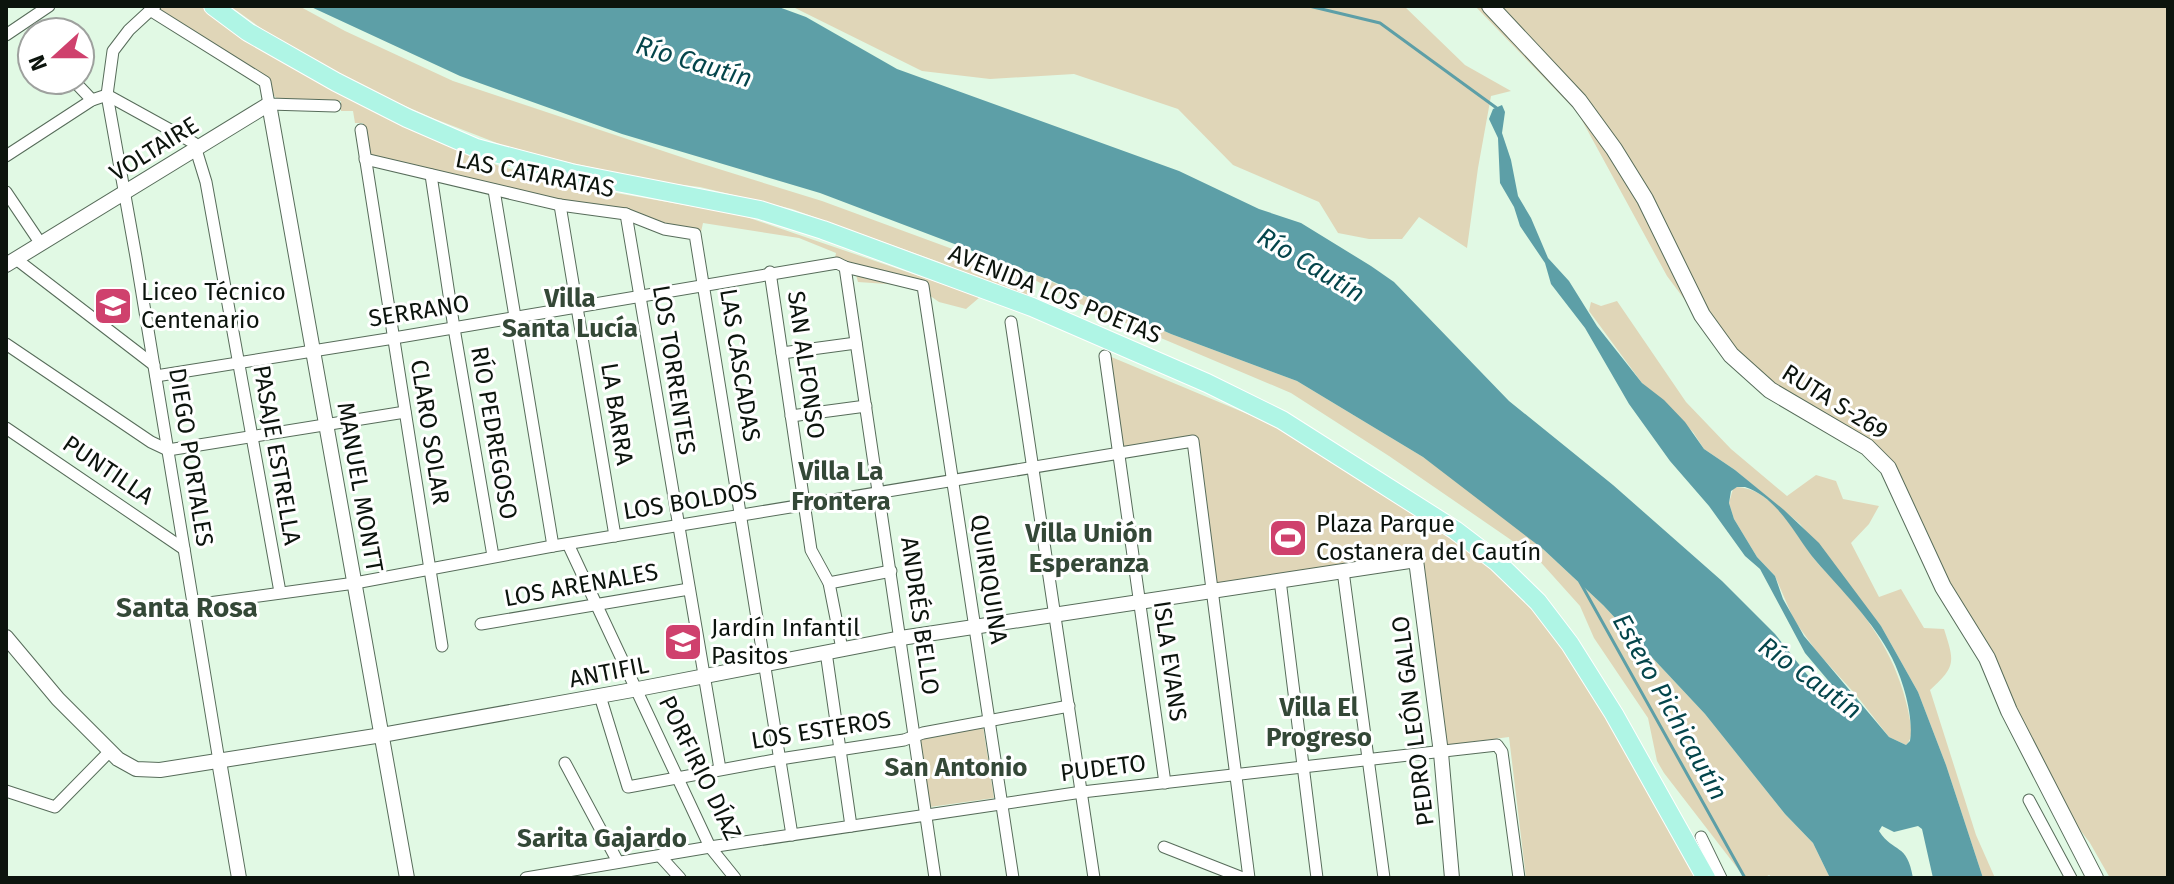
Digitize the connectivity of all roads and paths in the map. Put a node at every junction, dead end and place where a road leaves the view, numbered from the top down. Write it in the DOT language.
graph roads {
  1 [pos="49,6"];
  2 [pos="213,6"];
  3 [pos="1490,6"];
  4 [pos="153,8"];
  5 [pos="6,35"];
  6 [pos="107,95"];
  7 [pos="88,96"];
  8 [pos="92,100"];
  9 [pos="269,104"];
  10 [pos="335,106"];
  11 [pos="361,130"];
  12 [pos="197,148"];
  13 [pos="6,156"];
  14 [pos="365,159"];
  15 [pos="431,175"];
  16 [pos="494,190"];
  17 [pos="6,192"];
  18 [pos="125,193"];
  19 [pos="560,205"];
  20 [pos="626,214"];
  21 [pos="695,234"];
  22 [pos="41,244"];
  23 [pos="11,262"];
  24 [pos="845,267"];
  25 [pos="770,272"];
  26 [pos="705,284"];
  27 [pos="923,286"];
  28 [pos="640,295"];
  29 [pos="577,306"];
  30 [pos="515,318"];
  31 [pos="1011,322"];
  32 [pos="454,328"];
  33 [pos="394,338"];
  34 [pos="856,343"];
  35 [pos="6,344"];
  36 [pos="312,349"];
  37 [pos="782,353"];
  38 [pos="1105,356"];
  39 [pos="238,362"];
  40 [pos="155,370"];
  41 [pos="866,406"];
  42 [pos="405,412"];
  43 [pos="791,416"];
  44 [pos="327,426"];
  45 [pos="6,428"];
  46 [pos="251,439"];
  47 [pos="168,450"];
  48 [pos="1118,453"];
  49 [pos="1033,467"];
  50 [pos="952,481"];
  51 [pos="879,493"];
  52 [pos="804,505"];
  53 [pos="741,515"];
  54 [pos="678,526"];
  55 [pos="615,536"];
  56 [pos="568,544"];
  57 [pos="553,546"];
  58 [pos="184,549"];
  59 [pos="493,556"];
  60 [pos="1416,560"];
  61 [pos="429,568"];
  62 [pos="891,571"];
  63 [pos="1343,571"];
  64 [pos="1280,580"];
  65 [pos="355,583"];
  66 [pos="829,583"];
  67 [pos="689,589"];
  68 [pos="1212,591"];
  69 [pos="280,592"];
  70 [pos="1139,602"];
  71 [pos="597,604"];
  72 [pos="194,605"];
  73 [pos="1055,614"];
  74 [pos="481,624"];
  75 [pos="974,626"];
  76 [pos="6,637"];
  77 [pos="901,638"];
  78 [pos="442,646"];
  79 [pos="842,649"];
  80 [pos="826,652"];
  81 [pos="766,663"];
  82 [pos="704,675"];
  83 [pos="638,689"];
  84 [pos="600,696"];
  85 [pos="1069,706"];
  86 [pos="989,720"];
  87 [pos="382,735"];
  88 [pos="915,735"];
  89 [pos="840,749"];
  90 [pos="110,751"];
  91 [pos="1441,753"];
  92 [pos="780,759"];
  93 [pos="219,761"];
  94 [pos="1369,761"];
  95 [pos="565,763"];
  96 [pos="1303,768"];
  97 [pos="720,769"];
  98 [pos="1236,775"];
  99 [pos="678,776"];
  100 [pos="1165,783"];
  101 [pos="6,791"];
  102 [pos="1082,792"];
  103 [pos="2029,800"];
  104 [pos="1001,804"];
  105 [pos="926,815"];
  106 [pos="851,826"];
  107 [pos="792,835"];
  108 [pos="1701,837"];
  109 [pos="710,847"];
  110 [pos="1164,847"];
  111 [pos="660,856"];
  112 [pos="618,862"];
  113 [pos="239,878"];
  114 [pos="407,878"];
  115 [pos="526,878"];
  116 [pos="680,878"];
  117 [pos="735,878"];
  118 [pos="935,878"];
  119 [pos="1013,878"];
  120 [pos="1094,878"];
  121 [pos="1243,878"];
  122 [pos="1249,878"];
  123 [pos="1317,878"];
  124 [pos="1384,878"];
  125 [pos="1452,878"];
  126 [pos="1519,878"];
  127 [pos="1706,878"];
  128 [pos="1721,878"];
  129 [pos="2071,878"];
  130 [pos="2095,878"];
  1 -- 5 [label="street"];
  2 -- 127 [label="main road, AVENIDA LOS POETAS"];
  3 -- 130 [label="main road, RUTA S-269"];
  4 -- 6 [label="street, DIEGO PORTALES"];
  4 -- 9 [label="street"];
  6 -- 8 [label="street"];
  6 -- 12 [label="street"];
  6 -- 18 [label="street, DIEGO PORTALES"];
  7 -- 8 [label="street"];
  8 -- 13 [label="street"];
  9 -- 10 [label="street"];
  9 -- 12 [label="street, VOLTAIRE"];
  9 -- 36 [label="street, MANUEL MONTT"];
  11 -- 14 [label="street, CLARO SOLAR"];
  12 -- 18 [label="street, VOLTAIRE"];
  12 -- 39 [label="street, PASAJE ESTRELLA"];
  14 -- 15 [label="street, LAS CATARATAS"];
  14 -- 33 [label="street, CLARO SOLAR"];
  15 -- 16 [label="street, LAS CATARATAS"];
  15 -- 32 [label="street, RÍO PEDREGOSO"];
  16 -- 19 [label="street, LAS CATARATAS"];
  16 -- 30 [label="street"];
  17 -- 22 [label="street"];
  18 -- 22 [label="street, VOLTAIRE"];
  18 -- 40 [label="street, DIEGO PORTALES"];
  19 -- 20 [label="street, LAS CATARATAS"];
  19 -- 29 [label="street, LA BARRA"];
  20 -- 21 [label="street, LAS CATARATAS"];
  20 -- 28 [label="street, LOS TORRENTES"];
  21 -- 26 [label="street, LAS CASCADAS"];
  22 -- 23 [label="street, VOLTAIRE"];
  23 -- 40 [label="street"];
  24 -- 25 [label="street, SERRANO"];
  24 -- 27 [label="street, SERRANO"];
  24 -- 34 [label="street, ANDRÉS BELLO"];
  25 -- 26 [label="street, SERRANO"];
  25 -- 37 [label="street, SAN ALFONSO"];
  26 -- 28 [label="street, SERRANO"];
  26 -- 53 [label="street, LAS CASCADAS"];
  27 -- 50 [label="street, QUIRIQUINA"];
  28 -- 29 [label="street, SERRANO"];
  28 -- 54 [label="street, LOS TORRENTES"];
  29 -- 30 [label="street, SERRANO"];
  29 -- 55 [label="street, LA BARRA"];
  30 -- 32 [label="street, SERRANO"];
  30 -- 57 [label="street"];
  31 -- 49 [label="street"];
  32 -- 33 [label="street, SERRANO"];
  32 -- 59 [label="street, RÍO PEDREGOSO"];
  33 -- 36 [label="street, SERRANO"];
  33 -- 42 [label="street, CLARO SOLAR"];
  34 -- 37 [label="street"];
  34 -- 41 [label="street, ANDRÉS BELLO"];
  35 -- 47 [label="street"];
  36 -- 39 [label="street, SERRANO"];
  36 -- 44 [label="street, MANUEL MONTT"];
  37 -- 43 [label="street, SAN ALFONSO"];
  38 -- 48 [label="street, ISLA EVANS"];
  39 -- 40 [label="street, SERRANO"];
  39 -- 46 [label="street, PASAJE ESTRELLA"];
  40 -- 47 [label="street, DIEGO PORTALES"];
  41 -- 43 [label="street"];
  41 -- 51 [label="street, ANDRÉS BELLO"];
  42 -- 44 [label="street"];
  42 -- 61 [label="street, CLARO SOLAR"];
  43 -- 52 [label="street, SAN ALFONSO"];
  44 -- 46 [label="street"];
  44 -- 65 [label="street, MANUEL MONTT"];
  45 -- 58 [label="street, PUNTILLA"];
  46 -- 47 [label="street"];
  46 -- 69 [label="street, PASAJE ESTRELLA"];
  47 -- 58 [label="street, DIEGO PORTALES"];
  48 -- 49 [label="street, LOS BOLDOS"];
  48 -- 68 [label="street, LOS BOLDOS"];
  48 -- 70 [label="street, ISLA EVANS"];
  49 -- 50 [label="street, LOS BOLDOS"];
  49 -- 73 [label="street"];
  50 -- 51 [label="street, LOS BOLDOS"];
  50 -- 75 [label="street, QUIRIQUINA"];
  51 -- 52 [label="street, LOS BOLDOS"];
  51 -- 62 [label="street, ANDRÉS BELLO"];
  52 -- 53 [label="street, LOS BOLDOS"];
  52 -- 66 [label="street, SAN ALFONSO"];
  53 -- 54 [label="street, LOS BOLDOS"];
  53 -- 81 [label="street, LAS CASCADAS"];
  54 -- 55 [label="street, LOS BOLDOS"];
  54 -- 67 [label="street, LOS TORRENTES"];
  55 -- 56 [label="street, LOS BOLDOS"];
  56 -- 57 [label="street, LOS BOLDOS"];
  56 -- 71 [label="street, PORFIRIO DÍAZ"];
  57 -- 59 [label="street, LOS BOLDOS"];
  58 -- 72 [label="street, DIEGO PORTALES"];
  59 -- 61 [label="street, LOS BOLDOS"];
  60 -- 63 [label="street, ANTIFIL"];
  60 -- 91 [label="street, PEDRO LEÓN GALLO"];
  61 -- 65 [label="street, LOS BOLDOS"];
  61 -- 78 [label="street, CLARO SOLAR"];
  62 -- 66 [label="street"];
  62 -- 77 [label="street, ANDRÉS BELLO"];
  63 -- 64 [label="street, ANTIFIL"];
  63 -- 94 [label="street"];
  64 -- 68 [label="street, ANTIFIL"];
  64 -- 96 [label="street"];
  65 -- 69 [label="street, LOS BOLDOS"];
  65 -- 87 [label="street, MANUEL MONTT"];
  66 -- 79 [label="street, SAN ALFONSO"];
  67 -- 71 [label="street, LOS ARENALES"];
  67 -- 82 [label="street, LOS TORRENTES"];
  68 -- 70 [label="street, ANTIFIL"];
  68 -- 98 [label="street"];
  69 -- 72 [label="street, LOS BOLDOS"];
  70 -- 73 [label="street, ANTIFIL"];
  70 -- 100 [label="street, ISLA EVANS"];
  71 -- 74 [label="street, LOS ARENALES"];
  71 -- 83 [label="street, PORFIRIO DÍAZ"];
  72 -- 93 [label="street, DIEGO PORTALES"];
  73 -- 75 [label="street, ANTIFIL"];
  73 -- 85 [label="street"];
  75 -- 77 [label="street, ANTIFIL"];
  75 -- 86 [label="street, QUIRIQUINA"];
  76 -- 90 [label="street, ANTIFIL"];
  77 -- 79 [label="street, ANTIFIL"];
  77 -- 88 [label="street, ANDRÉS BELLO"];
  79 -- 80 [label="street, ANTIFIL"];
  80 -- 81 [label="street, ANTIFIL"];
  80 -- 89 [label="street"];
  81 -- 82 [label="street, ANTIFIL"];
  81 -- 92 [label="street, LAS CASCADAS"];
  82 -- 83 [label="street, ANTIFIL"];
  82 -- 97 [label="street, LOS TORRENTES"];
  83 -- 84 [label="street, ANTIFIL"];
  83 -- 99 [label="street, PORFIRIO DÍAZ"];
  84 -- 87 [label="street, ANTIFIL"];
  84 -- 99 [label="street, LOS ESTEROS"];
  85 -- 86 [label="street, LOS ESTEROS"];
  85 -- 102 [label="street"];
  86 -- 88 [label="street, LOS ESTEROS"];
  86 -- 104 [label="street, QUIRIQUINA"];
  87 -- 93 [label="street, ANTIFIL"];
  87 -- 114 [label="street, MANUEL MONTT"];
  88 -- 89 [label="street, LOS ESTEROS"];
  88 -- 105 [label="street, ANDRÉS BELLO"];
  89 -- 92 [label="street, LOS ESTEROS"];
  89 -- 106 [label="street"];
  90 -- 93 [label="street, ANTIFIL"];
  90 -- 101 [label="street"];
  91 -- 94 [label="street, PUDETO"];
  91 -- 125 [label="street, PEDRO LEÓN GALLO"];
  91 -- 126 [label="street, PUDETO"];
  92 -- 97 [label="street, LOS ESTEROS"];
  92 -- 107 [label="street, LAS CASCADAS"];
  93 -- 113 [label="street, DIEGO PORTALES"];
  94 -- 96 [label="street, PUDETO"];
  94 -- 124 [label="street"];
  95 -- 112 [label="street"];
  96 -- 98 [label="street, PUDETO"];
  96 -- 123 [label="street"];
  97 -- 99 [label="street, LOS ESTEROS"];
  98 -- 100 [label="street, PUDETO"];
  98 -- 122 [label="street"];
  99 -- 109 [label="street, PORFIRIO DÍAZ"];
  100 -- 102 [label="street, PUDETO"];
  102 -- 104 [label="street, PUDETO"];
  102 -- 120 [label="street"];
  103 -- 129 [label="street"];
  104 -- 105 [label="street, PUDETO"];
  104 -- 119 [label="street, QUIRIQUINA"];
  105 -- 106 [label="street, PUDETO"];
  105 -- 118 [label="street, ANDRÉS BELLO"];
  106 -- 107 [label="street, PUDETO"];
  107 -- 109 [label="street, PUDETO"];
  108 -- 128 [label="street"];
  109 -- 111 [label="street, PUDETO"];
  109 -- 117 [label="street, PORFIRIO DÍAZ"];
  110 -- 121 [label="street"];
  111 -- 112 [label="street, PUDETO"];
  111 -- 116 [label="street"];
  112 -- 115 [label="street, PUDETO"];
}
